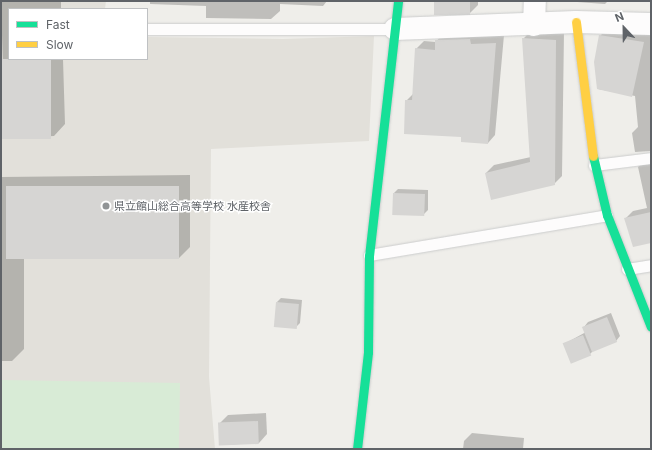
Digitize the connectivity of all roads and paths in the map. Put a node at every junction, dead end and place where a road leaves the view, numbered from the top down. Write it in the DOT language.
graph roads {
  1 [pos="398,1"];
  2 [pos="535,1"];
  3 [pos="576,22"];
  4 [pos="651,24"];
  5 [pos="534,25"];
  6 [pos="148,29"];
  7 [pos="395,29"];
  8 [pos="651,158"];
  9 [pos="594,165"];
  10 [pos="607,215"];
  11 [pos="369,255"];
  12 [pos="651,264"];
  13 [pos="627,269"];
  14 [pos="651,327"];
  15 [pos="357,449"];
  1 -- 7 [label="street"];
  2 -- 5 [label="street"];
  3 -- 4 [label="street"];
  3 -- 5 [label="street"];
  3 -- 9 [label="street"];
  5 -- 7 [label="street"];
  6 -- 7 [label="lane"];
  7 -- 11 [label="street"];
  8 -- 9 [label="lane"];
  9 -- 10 [label="street"];
  10 -- 11 [label="lane"];
  10 -- 13 [label="street"];
  11 -- 15 [label="street"];
  12 -- 13 [label="lane"];
  13 -- 14 [label="street"];
}
